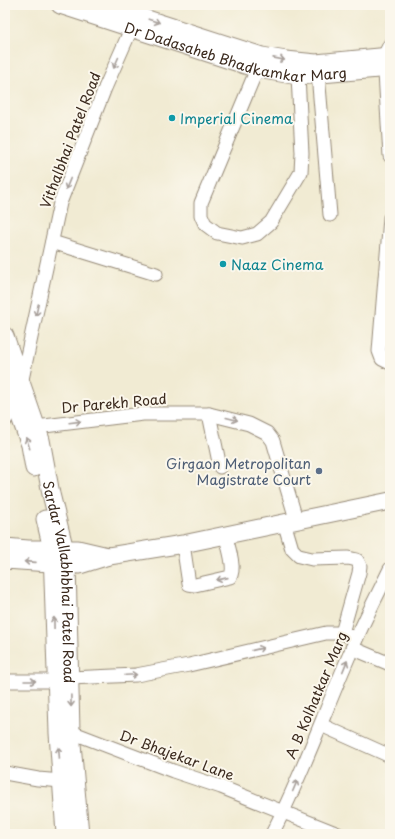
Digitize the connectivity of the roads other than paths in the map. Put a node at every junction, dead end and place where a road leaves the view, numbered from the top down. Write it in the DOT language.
graph roads {
  1 [pos="60,5"];
  2 [pos="104,5"];
  3 [pos="136,16"];
  4 [pos="388,59"];
  5 [pos="257,69"];
  6 [pos="318,74"];
  7 [pos="298,76"];
  8 [pos="390,156"];
  9 [pos="330,215"];
  10 [pos="390,218"];
  11 [pos="52,242"];
  12 [pos="156,274"];
  13 [pos="5,336"];
  14 [pos="390,363"];
  15 [pos="5,375"];
  16 [pos="21,384"];
  17 [pos="14,400"];
  18 [pos="209,414"];
  19 [pos="6,418"];
  20 [pos="36,427"];
  21 [pos="220,468"];
  22 [pos="390,501"];
  23 [pos="290,521"];
  24 [pos="225,534"];
  25 [pos="183,544"];
  26 [pos="5,547"];
  27 [pos="59,557"];
  28 [pos="5,560"];
  29 [pos="390,569"];
  30 [pos="342,632"];
  31 [pos="354,644"];
  32 [pos="390,664"];
  33 [pos="63,680"];
  34 [pos="5,681"];
  35 [pos="321,725"];
  36 [pos="64,732"];
  37 [pos="390,756"];
  38 [pos="5,774"];
  39 [pos="62,781"];
  40 [pos="283,813"];
  41 [pos="65,834"];
  42 [pos="80,834"];
  43 [pos="272,834"];
  44 [pos="338,834"];
  1 -- 3 [label="main road, Dr Dadasaheb Bhadkamkar Marg"];
  2 -- 3 [label="main road, Dr Dadasaheb Bhadkamkar Marg"];
  3 -- 4 [label="main road, Dr Dadasaheb Bhadkamkar Marg, one-way"];
  3 -- 5 [label="main road, Dr Dadasaheb Bhadkamkar Marg"];
  3 -- 11 [label="street, Vithalbhai Patel Road, one-way"];
  4 -- 6 [label="main road, Dr Dadasaheb Bhadkamkar Marg"];
  4 -- 8 [label="street"];
  5 -- 7 [label="main road, Dr Dadasaheb Bhadkamkar Marg"];
  5 -- 7 [label="street"];
  6 -- 7 [label="main road, Dr Dadasaheb Bhadkamkar Marg"];
  6 -- 9 [label="street"];
  10 -- 14 [label="street"];
  11 -- 12 [label="street"];
  11 -- 16 [label="street, Vithalbhai Patel Road, one-way"];
  13 -- 16 [label="main road, Sardar Vallabhbhai Patel Road"];
  15 -- 17 [label="main road, Sardar Vallabhbhai Patel Road"];
  16 -- 20 [label="main road, Sardar Vallabhbhai Patel Road"];
  17 -- 19 [label="street"];
  27 -- 17 [label="main road, Sardar Vallabhbhai Patel Road, one-way"];
  20 -- 18 [label="street, Dr Parekh Road, one-way"];
  18 -- 21 [label="street"];
  18 -- 23 [label="street, Dr Parekh Road, one-way"];
  20 -- 27 [label="main road, Sardar Vallabhbhai Patel Road"];
  22 -- 23 [label="main road"];
  23 -- 24 [label="main road"];
  23 -- 30 [label="street"];
  24 -- 25 [label="main road"];
  24 -- 25 [label="street, one-way"];
  25 -- 27 [label="main road"];
  26 -- 27 [label="main road"];
  27 -- 28 [label="main road, one-way"];
  27 -- 33 [label="main road, Sardar Vallabhbhai Patel Road"];
  29 -- 31 [label="street, A B Kolhatkar Marg"];
  30 -- 31 [label="street"];
  33 -- 30 [label="street, one-way"];
  31 -- 32 [label="street"];
  35 -- 31 [label="street, A B Kolhatkar Marg, one-way"];
  34 -- 33 [label="street, one-way"];
  33 -- 36 [label="main road, Sardar Vallabhbhai Patel Road"];
  35 -- 37 [label="street"];
  40 -- 35 [label="street, A B Kolhatkar Marg, one-way"];
  39 -- 36 [label="main road, Sardar Vallabhbhai Patel Road, one-way"];
  36 -- 40 [label="street, Dr Bhajekar Lane"];
  36 -- 42 [label="main road, Sardar Vallabhbhai Patel Road"];
  38 -- 39 [label="street"];
  39 -- 41 [label="main road, Sardar Vallabhbhai Patel Road"];
  40 -- 43 [label="street, A B Kolhatkar Marg"];
  40 -- 44 [label="street, Dr Bhajekar Lane"];
}
